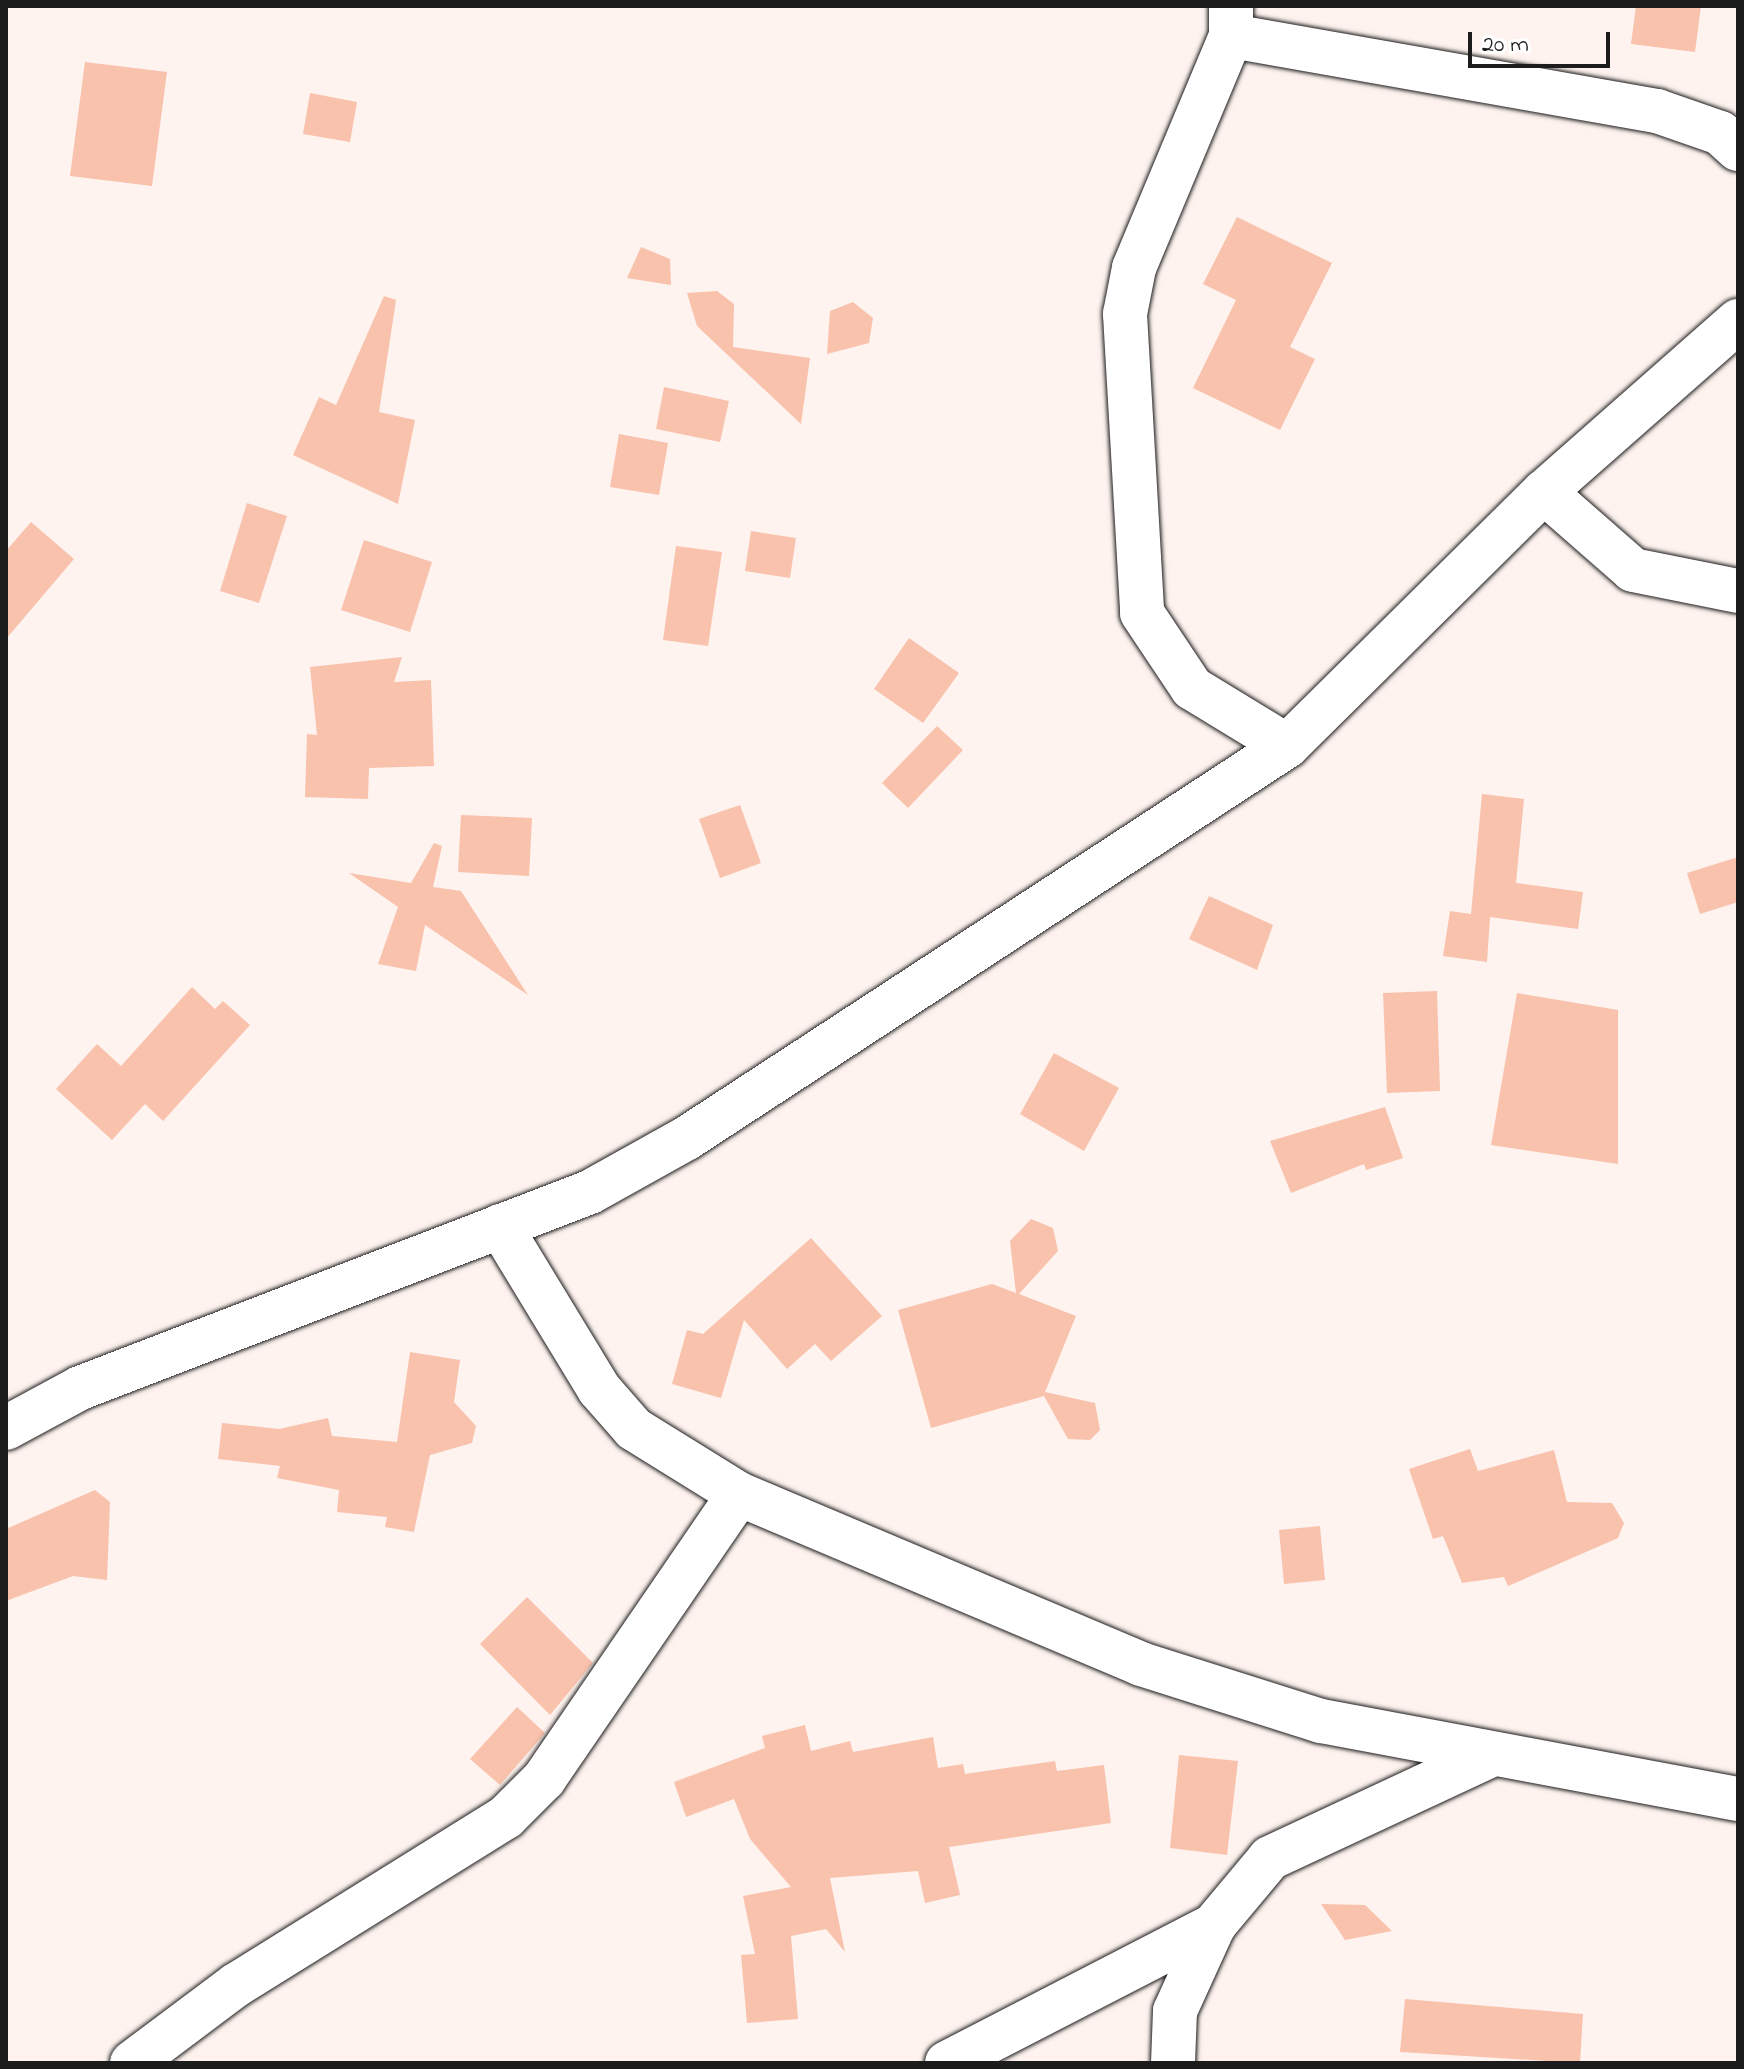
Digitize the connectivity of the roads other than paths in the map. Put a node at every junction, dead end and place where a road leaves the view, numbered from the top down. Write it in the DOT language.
graph roads {
  1 [pos="1231,21"];
  2 [pos="1738,149"];
  3 [pos="1738,321"];
  4 [pos="1544,492"];
  5 [pos="1738,591"];
  6 [pos="1287,746"];
  7 [pos="500,1226"];
  8 [pos="6,1428"];
  9 [pos="739,1494"];
  10 [pos="1487,1757"];
  11 [pos="1738,1799"];
  12 [pos="1214,1925"];
  13 [pos="132,2063"];
  14 [pos="947,2063"];
  15 [pos="1173,2063"];
  1 -- 2 [label="street"];
  1 -- 6 [label="street"];
  3 -- 4 [label="street"];
  4 -- 5 [label="street"];
  4 -- 6 [label="street"];
  6 -- 7 [label="street"];
  7 -- 8 [label="street"];
  7 -- 9 [label="street"];
  9 -- 10 [label="street"];
  9 -- 13 [label="street"];
  10 -- 11 [label="street"];
  10 -- 12 [label="street"];
  12 -- 14 [label="street"];
  12 -- 15 [label="street"];
}
